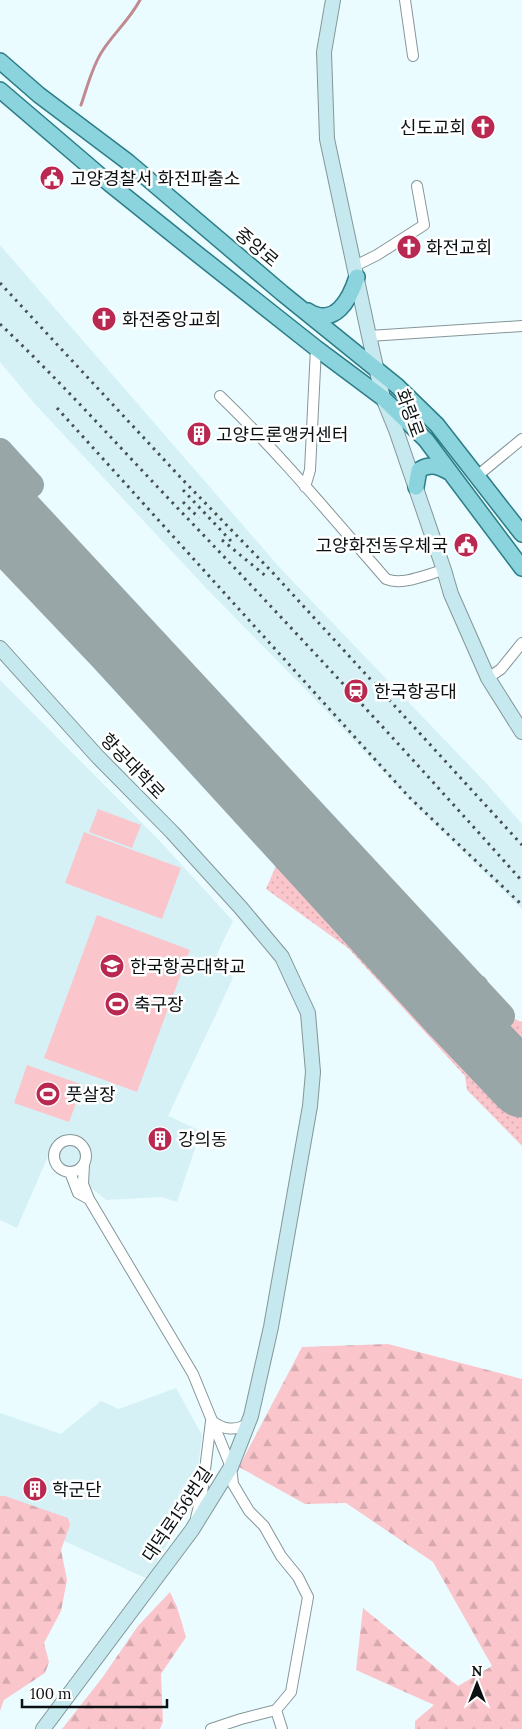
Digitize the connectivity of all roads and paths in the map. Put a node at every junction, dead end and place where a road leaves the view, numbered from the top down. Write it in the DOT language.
graph roads {
  1 [pos="333,0"];
  2 [pos="405,0"];
  3 [pos="413,56"];
  4 [pos="0,61"];
  5 [pos="0,90"];
  6 [pos="417,186"];
  7 [pos="356,272"];
  8 [pos="298,305"];
  9 [pos="522,326"];
  10 [pos="369,336"];
  11 [pos="316,348"];
  12 [pos="376,368"];
  13 [pos="220,396"];
  14 [pos="383,398"];
  15 [pos="522,439"];
  16 [pos="449,472"];
  17 [pos="477,476"];
  18 [pos="305,487"];
  19 [pos="416,487"];
  20 [pos="522,534"];
  21 [pos="522,568"];
  22 [pos="444,570"];
  23 [pos="522,643"];
  24 [pos="0,648"];
  25 [pos="488,678"];
  26 [pos="522,732"];
  27 [pos="84,1164"];
  28 [pos="70,1172"];
  29 [pos="89,1199"];
  30 [pos="212,1420"];
  31 [pos="248,1424"];
  32 [pos="230,1467"];
  33 [pos="195,1525"];
  34 [pos="276,1710"];
  35 [pos="43,1729"];
  36 [pos="212,1729"];
  37 [pos="282,1729"];
  1 -- 7 [label="street, 화랑로"];
  2 -- 3 [label="street"];
  4 -- 8 [label="main road, 중앙로"];
  5 -- 11 [label="main road"];
  6 -- 7 [label="street"];
  7 -- 8 [label="main road"];
  7 -- 10 [label="street, 화랑로"];
  8 -- 12 [label="main road, 중앙로"];
  9 -- 10 [label="street"];
  10 -- 12 [label="street, 화랑로"];
  11 -- 14 [label="main road"];
  11 -- 18 [label="street"];
  12 -- 14 [label="street, 화랑로"];
  12 -- 17 [label="main road, 중앙로"];
  13 -- 18 [label="street"];
  14 -- 16 [label="main road"];
  14 -- 19 [label="street, 화랑로"];
  15 -- 17 [label="street"];
  16 -- 19 [label="main road"];
  16 -- 21 [label="main road"];
  17 -- 20 [label="main road, 중앙로"];
  18 -- 22 [label="street"];
  19 -- 22 [label="street, 화랑로"];
  22 -- 25 [label="street, 화랑로"];
  23 -- 25 [label="street"];
  24 -- 31 [label="street, 항공대학로"];
  25 -- 26 [label="street, 화랑로"];
  27 -- 28 [label="street"];
  27 -- 28 [label="street"];
  27 -- 29 [label="street"];
  28 -- 29 [label="street"];
  29 -- 30 [label="street, 대덕로156번길"];
  30 -- 31 [label="street"];
  30 -- 32 [label="street, 대덕로156번길"];
  30 -- 33 [label="street"];
  31 -- 32 [label="street, 항공대학로"];
  32 -- 33 [label="street, 대덕로156번길"];
  32 -- 34 [label="street"];
  33 -- 35 [label="street, 대덕로156번길"];
  34 -- 36 [label="street"];
  34 -- 37 [label="street"];
}
